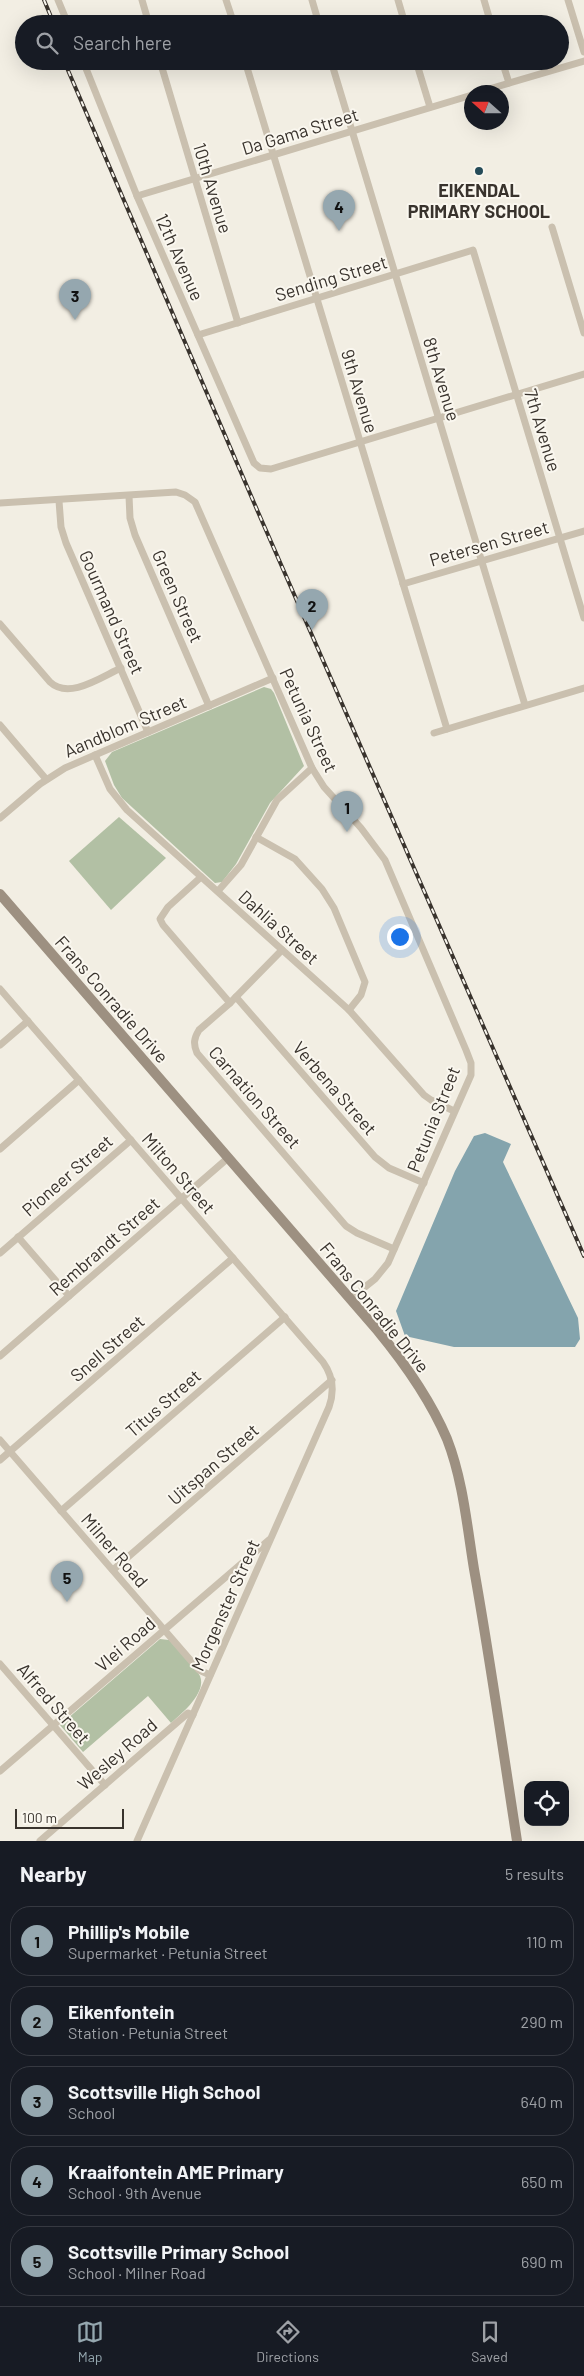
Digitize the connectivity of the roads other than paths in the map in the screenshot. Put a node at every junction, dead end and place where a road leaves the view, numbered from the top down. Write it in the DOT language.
graph roads {
  1 [pos="58,0"];
  2 [pos="142,0"];
  3 [pos="226,0"];
  4 [pos="312,0"];
  5 [pos="398,0"];
  6 [pos="484,0"];
  7 [pos="568,0"];
  8 [pos="64,15"];
  9 [pos="146,15"];
  10 [pos="231,15"];
  11 [pos="316,15"];
  12 [pos="402,15"];
  13 [pos="488,15"];
  14 [pos="584,52"];
  15 [pos="584,61"];
  16 [pos="569,66"];
  17 [pos="87,70"];
  18 [pos="163,70"];
  19 [pos="248,70"];
  20 [pos="334,70"];
  21 [pos="419,70"];
  22 [pos="505,70"];
  23 [pos="555,70"];
  24 [pos="509,84"];
  25 [pos="505,85"];
  26 [pos="464,97"];
  27 [pos="430,107"];
  28 [pos="352,131"];
  29 [pos="273,155"];
  30 [pos="195,178"];
  31 [pos="138,196"];
  32 [pos="552,227"];
  33 [pos="473,250"];
  34 [pos="395,274"];
  35 [pos="316,298"];
  36 [pos="238,322"];
  37 [pos="584,333"];
  38 [pos="198,335"];
  39 [pos="584,374"];
  40 [pos="517,394"];
  41 [pos="438,418"];
  42 [pos="360,442"];
  43 [pos="129,496"];
  44 [pos="59,501"];
  45 [pos="0,503"];
  46 [pos="584,531"];
  47 [pos="560,538"];
  48 [pos="481,561"];
  49 [pos="403,584"];
  50 [pos="584,618"];
  51 [pos="0,624"];
  52 [pos="120,668"];
  53 [pos="273,678"];
  54 [pos="584,688"];
  55 [pos="525,705"];
  56 [pos="209,706"];
  57 [pos="0,726"];
  58 [pos="447,729"];
  59 [pos="148,732"];
  60 [pos="434,733"];
  61 [pos="95,755"];
  62 [pos="312,768"];
  63 [pos="46,779"];
  64 [pos="0,818"];
  65 [pos="256,837"];
  66 [pos="201,877"];
  67 [pos="218,892"];
  68 [pos="0,894"];
  69 [pos="282,950"];
  70 [pos="0,989"];
  71 [pos="233,1000"];
  72 [pos="349,1010"];
  73 [pos="28,1021"];
  74 [pos="0,1045"];
  75 [pos="79,1080"];
  76 [pos="454,1111"];
  77 [pos="131,1140"];
  78 [pos="0,1149"];
  79 [pos="228,1158"];
  80 [pos="424,1183"];
  81 [pos="182,1199"];
  82 [pos="18,1238"];
  83 [pos="394,1249"];
  84 [pos="0,1253"];
  85 [pos="233,1258"];
  86 [pos="69,1296"];
  87 [pos="350,1299"];
  88 [pos="285,1317"];
  89 [pos="0,1356"];
  90 [pos="332,1380"];
  91 [pos="0,1440"];
  92 [pos="10,1451"];
  93 [pos="0,1460"];
  94 [pos="61,1511"];
  95 [pos="270,1539"];
  96 [pos="113,1570"];
  97 [pos="164,1630"];
  98 [pos="1,1666"];
  99 [pos="210,1675"];
  100 [pos="192,1715"];
  101 [pos="54,1726"];
  102 [pos="0,1772"];
  103 [pos="105,1785"];
  104 [pos="40,1841"];
  105 [pos="136,1841"];
  106 [pos="516,1841"];
  1 -- 8 [label="street"];
  2 -- 9 [label="street"];
  3 -- 10 [label="street"];
  4 -- 11 [label="street"];
  5 -- 12 [label="street"];
  6 -- 13 [label="street"];
  7 -- 14 [label="street"];
  15 -- 16 [label="street"];
  17 -- 31 [label="street, 12th Avenue"];
  18 -- 30 [label="street, 10th Avenue"];
  19 -- 29 [label="street, 9th Avenue"];
  20 -- 28 [label="street, 8th Avenue"];
  21 -- 27 [label="street"];
  22 -- 24 [label="street"];
  23 -- 24 [label="street"];
  24 -- 25 [label="street"];
  26 -- 27 [label="street, Da Gama Street"];
  27 -- 28 [label="street, Da Gama Street"];
  28 -- 29 [label="street, Da Gama Street"];
  28 -- 34 [label="street, 8th Avenue"];
  29 -- 30 [label="street, Da Gama Street"];
  29 -- 35 [label="street, 9th Avenue"];
  30 -- 31 [label="street, Da Gama Street"];
  30 -- 36 [label="street, 10th Avenue"];
  31 -- 38 [label="street, 12th Avenue"];
  32 -- 37 [label="street"];
  33 -- 34 [label="street, Sending Street"];
  33 -- 40 [label="street, 7th Avenue"];
  34 -- 35 [label="street, Sending Street"];
  34 -- 41 [label="street, 8th Avenue"];
  35 -- 36 [label="street, Sending Street"];
  35 -- 42 [label="street, 9th Avenue"];
  36 -- 38 [label="street, Sending Street"];
  38 -- 42 [label="street, 12th Avenue"];
  39 -- 40 [label="street"];
  40 -- 41 [label="street"];
  40 -- 47 [label="street, 7th Avenue"];
  41 -- 42 [label="street"];
  41 -- 48 [label="street, 8th Avenue"];
  42 -- 49 [label="street, 9th Avenue"];
  43 -- 44 [label="street, Petunia Street"];
  43 -- 53 [label="street, Petunia Street"];
  43 -- 56 [label="street, Green Street"];
  44 -- 45 [label="street, Petunia Street"];
  44 -- 52 [label="street, Gourmand Street"];
  46 -- 47 [label="street, Petersen Street"];
  47 -- 48 [label="street, Petersen Street"];
  47 -- 50 [label="street, 7th Avenue"];
  48 -- 49 [label="street, Petersen Street"];
  48 -- 55 [label="street, 8th Avenue"];
  49 -- 58 [label="street, 9th Avenue"];
  51 -- 52 [label="street"];
  52 -- 59 [label="street, Gourmand Street"];
  53 -- 56 [label="street, Aandblom Street"];
  53 -- 62 [label="street, Petunia Street"];
  54 -- 55 [label="street"];
  55 -- 58 [label="street"];
  56 -- 59 [label="street, Aandblom Street"];
  57 -- 63 [label="street"];
  58 -- 60 [label="street"];
  59 -- 61 [label="street, Aandblom Street"];
  61 -- 63 [label="street, Aandblom Street"];
  61 -- 66 [label="street, Dahlia Street"];
  62 -- 65 [label="street"];
  62 -- 76 [label="street, Petunia Street"];
  63 -- 64 [label="street, Aandblom Street"];
  65 -- 67 [label="street"];
  65 -- 72 [label="street"];
  66 -- 67 [label="street, Dahlia Street"];
  66 -- 71 [label="street, Verbena Street"];
  67 -- 69 [label="street, Dahlia Street"];
  68 -- 79 [label="street, Frans Conradie Drive"];
  69 -- 71 [label="street, Carnation Street"];
  69 -- 72 [label="street, Dahlia Street"];
  70 -- 73 [label="street, Milton Street"];
  71 -- 80 [label="street, Verbena Street"];
  71 -- 83 [label="street, Carnation Street"];
  72 -- 76 [label="street, Dahlia Street"];
  73 -- 74 [label="street"];
  73 -- 75 [label="street, Milton Street"];
  75 -- 77 [label="street, Milton Street"];
  75 -- 78 [label="street"];
  76 -- 80 [label="street, Petunia Street"];
  77 -- 81 [label="street, Milton Street"];
  77 -- 82 [label="street, Pioneer Street"];
  79 -- 81 [label="street, Rembrandt Street"];
  79 -- 87 [label="street, Frans Conradie Drive"];
  80 -- 83 [label="street, Petunia Street"];
  81 -- 85 [label="street, Milton Street"];
  81 -- 86 [label="street, Rembrandt Street"];
  82 -- 84 [label="street, Pioneer Street"];
  82 -- 86 [label="street"];
  83 -- 87 [label="street, Petunia Street"];
  85 -- 88 [label="street, Milton Street"];
  85 -- 92 [label="street, Snell Street"];
  86 -- 89 [label="street, Rembrandt Street"];
  87 -- 106 [label="street, Frans Conradie Drive"];
  88 -- 90 [label="street, Milton Street"];
  88 -- 94 [label="street, Titus Street"];
  90 -- 95 [label="street, Morgenster Street"];
  90 -- 96 [label="street, Uitspan Street"];
  91 -- 92 [label="street, Milner Road"];
  92 -- 93 [label="street, Snell Street"];
  92 -- 94 [label="street, Milner Road"];
  94 -- 96 [label="street, Milner Road"];
  95 -- 97 [label="street, Vlei Road"];
  95 -- 99 [label="street, Morgenster Street"];
  96 -- 97 [label="street, Milner Road"];
  97 -- 99 [label="street, Milner Road"];
  97 -- 101 [label="street, Vlei Road"];
  98 -- 101 [label="street, Alfred Street"];
  99 -- 100 [label="street, Morgenster Street"];
  100 -- 103 [label="street, Wesley Road"];
  100 -- 105 [label="street, Morgenster Street"];
  101 -- 102 [label="street, Vlei Road"];
  101 -- 103 [label="street, Alfred Street"];
  103 -- 104 [label="street, Wesley Road"];
}
